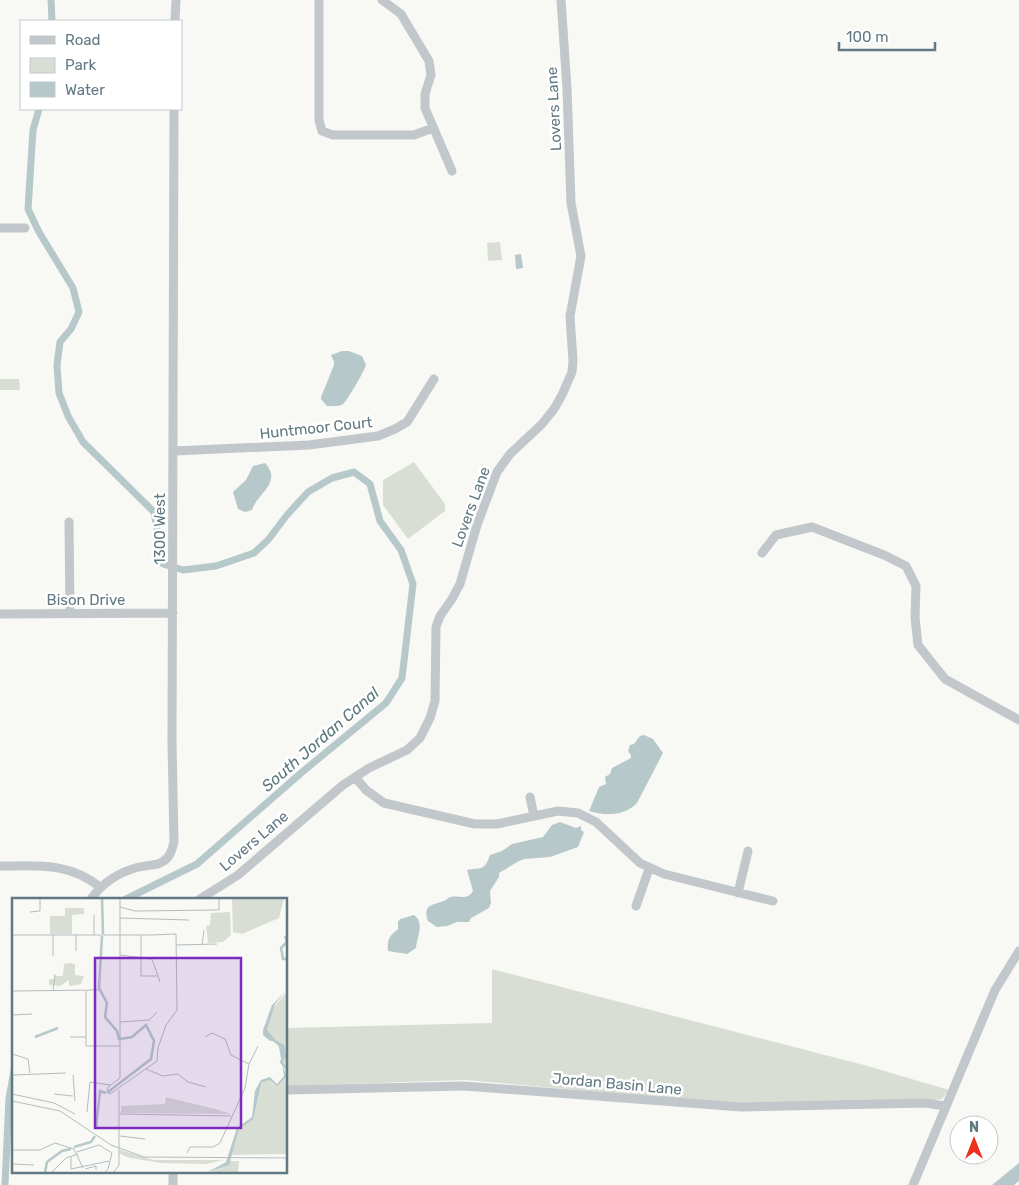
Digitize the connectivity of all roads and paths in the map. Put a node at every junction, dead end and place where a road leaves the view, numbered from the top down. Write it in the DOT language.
graph roads {
  1 [pos="176,0"];
  2 [pos="319,0"];
  3 [pos="382,0"];
  4 [pos="561,0"];
  5 [pos="175,20"];
  6 [pos="174,110"];
  7 [pos="433,128"];
  8 [pos="452,171"];
  9 [pos="0,228"];
  10 [pos="25,228"];
  11 [pos="434,379"];
  12 [pos="174,451"];
  13 [pos="69,522"];
  14 [pos="762,553"];
  15 [pos="70,613"];
  16 [pos="173,613"];
  17 [pos="0,614"];
  18 [pos="1019,720"];
  19 [pos="355,777"];
  20 [pos="530,796"];
  21 [pos="534,816"];
  22 [pos="748,851"];
  23 [pos="0,866"];
  24 [pos="650,869"];
  25 [pos="100,887"];
  26 [pos="738,892"];
  27 [pos="92,898"];
  28 [pos="202,898"];
  29 [pos="773,901"];
  30 [pos="636,906"];
  31 [pos="1019,951"];
  32 [pos="288,1090"];
  33 [pos="945,1106"];
  34 [pos="172,1172"];
  35 [pos="172,1185"];
  36 [pos="913,1185"];
  1 -- 5 [label="street"];
  2 -- 7 [label="street"];
  3 -- 7 [label="street"];
  4 -- 19 [label="street, Lovers Lane"];
  6 -- 12 [label="street, 1300 West"];
  7 -- 8 [label="street"];
  9 -- 10 [label="street"];
  11 -- 12 [label="street, Huntmoor Court"];
  12 -- 16 [label="street, 1300 West"];
  13 -- 15 [label="street"];
  14 -- 18 [label="street"];
  15 -- 16 [label="street, Bison Drive"];
  15 -- 17 [label="street, Bison Drive"];
  16 -- 25 [label="street, 1300 West"];
  19 -- 21 [label="street"];
  19 -- 28 [label="street, Lovers Lane"];
  20 -- 21 [label="street"];
  21 -- 24 [label="street"];
  22 -- 26 [label="street"];
  23 -- 25 [label="street"];
  24 -- 26 [label="street"];
  24 -- 30 [label="street"];
  25 -- 27 [label="street, 1300 West"];
  26 -- 29 [label="street"];
  31 -- 33 [label="street"];
  32 -- 33 [label="street, Jordan Basin Lane"];
  33 -- 36 [label="street"];
  34 -- 35 [label="street"];
}
